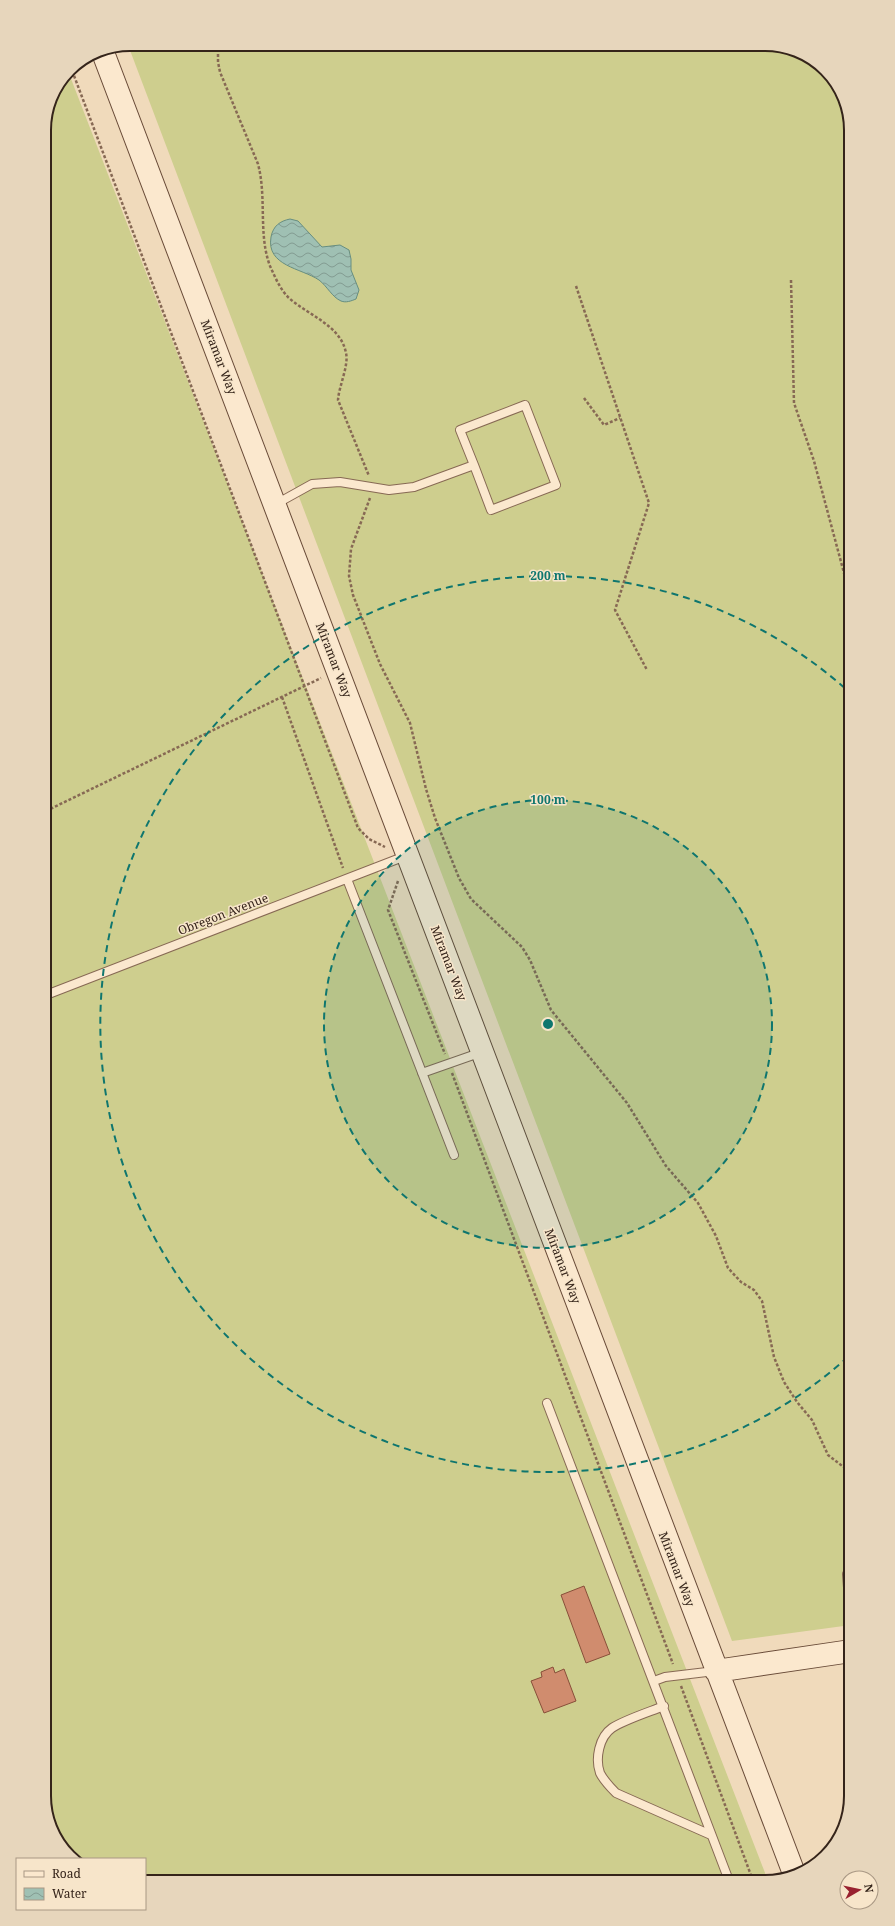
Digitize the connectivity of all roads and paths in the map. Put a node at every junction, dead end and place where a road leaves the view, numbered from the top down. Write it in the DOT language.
graph roads {
  1 [pos="218,51"];
  2 [pos="104,55"];
  3 [pos="74,75"];
  4 [pos="791,280"];
  5 [pos="576,286"];
  6 [pos="584,398"];
  7 [pos="620,418"];
  8 [pos="474,465"];
  9 [pos="373,488"];
  10 [pos="275,504"];
  11 [pos="844,573"];
  12 [pos="338,670"];
  13 [pos="646,670"];
  14 [pos="305,686"];
  15 [pos="282,697"];
  16 [pos="51,809"];
  17 [pos="402,858"];
  18 [pos="347,879"];
  19 [pos="51,993"];
  20 [pos="482,1052"];
  21 [pos="449,1064"];
  22 [pos="422,1073"];
  23 [pos="454,1155"];
  24 [pos="547,1403"];
  25 [pos="844,1467"];
  26 [pos="844,1652"];
  27 [pos="716,1671"];
  28 [pos="677,1675"];
  29 [pos="654,1681"];
  30 [pos="664,1706"];
  31 [pos="711,1835"];
  32 [pos="793,1870"];
  33 [pos="727,1875"];
  34 [pos="751,1875"];
  1 -- 9 [label="path"];
  2 -- 10 [label="street, Miramar Way"];
  3 -- 14 [label="path"];
  4 -- 11 [label="path"];
  5 -- 7 [label="path"];
  6 -- 7 [label="path"];
  7 -- 13 [label="path"];
  8 -- 8 [label="lane"];
  8 -- 9 [label="lane"];
  9 -- 10 [label="lane"];
  9 -- 25 [label="path"];
  10 -- 12 [label="street, Miramar Way"];
  12 -- 14 [label="path"];
  12 -- 17 [label="street, Miramar Way"];
  14 -- 15 [label="path"];
  14 -- 17 [label="path"];
  15 -- 16 [label="path"];
  15 -- 18 [label="path"];
  17 -- 18 [label="lane, Obregon Avenue"];
  17 -- 20 [label="street, Miramar Way"];
  17 -- 21 [label="path"];
  18 -- 19 [label="lane, Obregon Avenue"];
  18 -- 22 [label="lane"];
  20 -- 21 [label="lane"];
  20 -- 27 [label="street, Miramar Way"];
  21 -- 22 [label="lane"];
  21 -- 28 [label="path"];
  22 -- 23 [label="lane"];
  24 -- 29 [label="lane"];
  26 -- 27 [label="street"];
  27 -- 28 [label="lane"];
  27 -- 32 [label="street, Miramar Way"];
  28 -- 29 [label="lane"];
  28 -- 34 [label="path"];
  29 -- 30 [label="lane"];
  30 -- 31 [label="lane"];
  30 -- 31 [label="lane"];
  31 -- 33 [label="lane"];
}
